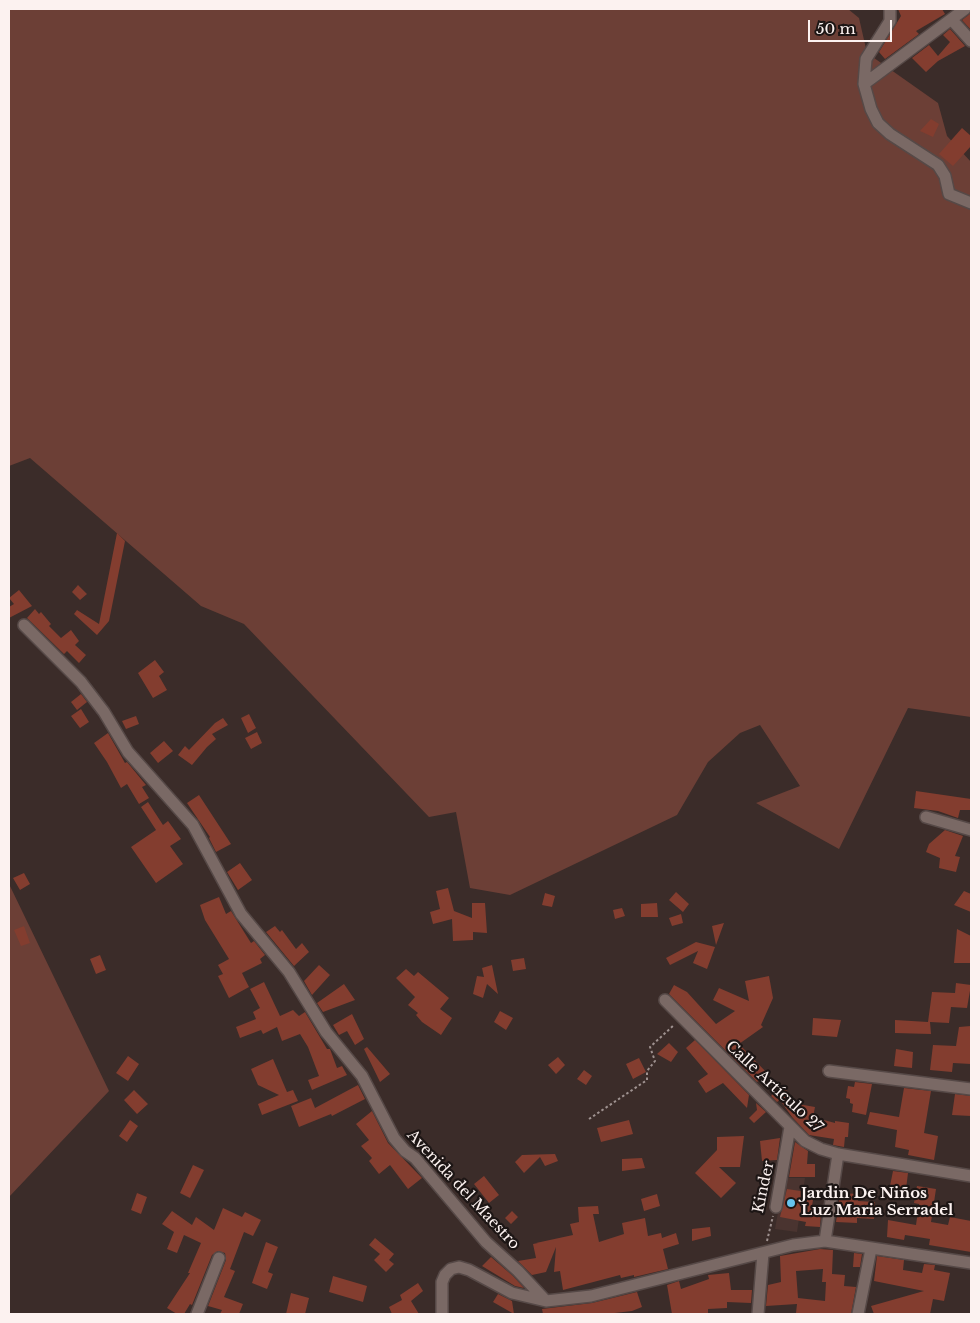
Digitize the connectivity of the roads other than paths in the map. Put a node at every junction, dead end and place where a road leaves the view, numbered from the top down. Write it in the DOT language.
graph roads {
  1 [pos="890,9"];
  2 [pos="965,9"];
  3 [pos="952,20"];
  4 [pos="971,41"];
  5 [pos="864,84"];
  6 [pos="971,203"];
  7 [pos="24,625"];
  8 [pos="926,817"];
  9 [pos="971,830"];
  10 [pos="665,1000"];
  11 [pos="829,1071"];
  12 [pos="971,1089"];
  13 [pos="790,1127"];
  14 [pos="838,1154"];
  15 [pos="971,1176"];
  16 [pos="776,1207"];
  17 [pos="825,1241"];
  18 [pos="871,1249"];
  19 [pos="764,1253"];
  20 [pos="219,1258"];
  21 [pos="971,1263"];
  22 [pos="546,1301"];
  23 [pos="197,1314"];
  24 [pos="442,1314"];
  25 [pos="758,1314"];
  26 [pos="858,1314"];
  1 -- 5 [label="street"];
  2 -- 3 [label="street"];
  3 -- 4 [label="street"];
  3 -- 5 [label="street"];
  5 -- 6 [label="street"];
  7 -- 22 [label="street, Avenida del Maestro"];
  8 -- 9 [label="street"];
  10 -- 13 [label="street, Calle Artículo 27"];
  11 -- 12 [label="street"];
  13 -- 14 [label="street, Calle Artículo 27"];
  13 -- 16 [label="street, Kinder"];
  14 -- 15 [label="street, Calle Artículo 27"];
  14 -- 17 [label="street"];
  17 -- 18 [label="street"];
  17 -- 19 [label="street"];
  18 -- 21 [label="street"];
  18 -- 26 [label="street"];
  19 -- 22 [label="street"];
  19 -- 25 [label="street"];
  20 -- 23 [label="street"];
  22 -- 24 [label="street"];
}
